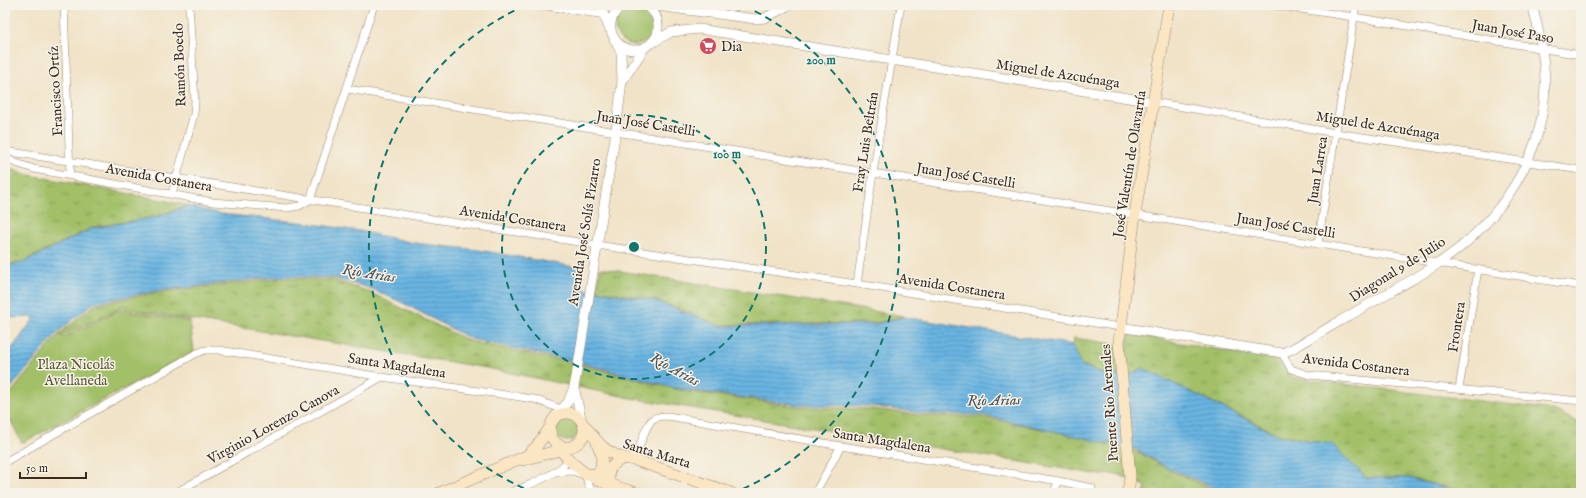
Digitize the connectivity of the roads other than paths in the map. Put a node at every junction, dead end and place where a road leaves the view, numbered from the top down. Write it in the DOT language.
graph roads {
  1 [pos="64,5"];
  2 [pos="189,5"];
  3 [pos="374,5"];
  4 [pos="540,5"];
  5 [pos="600,5"];
  6 [pos="623,5"];
  7 [pos="646,5"];
  8 [pos="650,5"];
  9 [pos="789,5"];
  10 [pos="901,5"];
  11 [pos="1169,5"];
  12 [pos="1274,5"];
  13 [pos="1356,5"];
  14 [pos="1532,5"];
  15 [pos="712,9"];
  16 [pos="605,15"];
  17 [pos="1354,16"];
  18 [pos="613,36"];
  19 [pos="648,45"];
  20 [pos="1541,49"];
  21 [pos="1581,55"];
  22 [pos="892,60"];
  23 [pos="622,81"];
  24 [pos="347,88"];
  25 [pos="1153,102"];
  26 [pos="616,131"];
  27 [pos="1336,133"];
  28 [pos="5,151"];
  29 [pos="5,156"];
  30 [pos="1527,161"];
  31 [pos="71,162"];
  32 [pos="1581,170"];
  33 [pos="873,173"];
  34 [pos="70,176"];
  35 [pos="178,178"];
  36 [pos="172,194"];
  37 [pos="310,200"];
  38 [pos="1135,214"];
  39 [pos="1318,244"];
  40 [pos="597,245"];
  41 [pos="1439,263"];
  42 [pos="1478,269"];
  43 [pos="857,284"];
  44 [pos="1581,286"];
  45 [pos="1120,327"];
  46 [pos="1282,353"];
  47 [pos="382,377"];
  48 [pos="574,388"];
  49 [pos="1459,389"];
  50 [pos="1581,401"];
  51 [pos="562,413"];
  52 [pos="583,422"];
  53 [pos="549,429"];
  54 [pos="596,442"];
  55 [pos="841,446"];
  56 [pos="563,450"];
  57 [pos="622,459"];
  58 [pos="635,460"];
  59 [pos="5,462"];
  60 [pos="513,462"];
  61 [pos="553,473"];
  62 [pos="585,475"];
  63 [pos="1059,481"];
  64 [pos="609,485"];
  65 [pos="5,488"];
  66 [pos="1092,488"];
  67 [pos="8,493"];
  68 [pos="176,493"];
  69 [pos="439,493"];
  70 [pos="510,493"];
  71 [pos="592,493"];
  72 [pos="636,493"];
  73 [pos="731,493"];
  74 [pos="815,493"];
  75 [pos="1053,493"];
  76 [pos="1128,493"];
  1 -- 31 [label="street, Francisco Ortíz"];
  2 -- 35 [label="street, Ramón Boedo"];
  3 -- 24 [label="street"];
  4 -- 16 [label="street"];
  5 -- 16 [label="street, Avenida José Solís Pizarro"];
  6 -- 18 [label="street"];
  7 -- 19 [label="street"];
  8 -- 15 [label="street"];
  9 -- 15 [label="street"];
  10 -- 22 [label="street, Fray Luis Beltrán"];
  11 -- 25 [label="main road, José Valentín de Olavarría"];
  12 -- 17 [label="street, Juan José Paso"];
  13 -- 17 [label="street, Juan Larrea"];
  14 -- 20 [label="street, Diagonal 9 de Julio"];
  16 -- 18 [label="street, Avenida José Solís Pizarro"];
  17 -- 20 [label="street, Juan José Paso"];
  17 -- 27 [label="street, Juan Larrea"];
  18 -- 19 [label="street"];
  18 -- 23 [label="street, Avenida José Solís Pizarro"];
  19 -- 22 [label="street, Miguel de Azcuénaga"];
  19 -- 23 [label="street, Avenida José Solís Pizarro"];
  20 -- 21 [label="street, Juan José Paso"];
  20 -- 30 [label="street, Diagonal 9 de Julio"];
  22 -- 25 [label="street, Miguel de Azcuénaga"];
  22 -- 33 [label="street, Fray Luis Beltrán"];
  23 -- 26 [label="street, Avenida José Solís Pizarro"];
  24 -- 26 [label="street, Juan José Castelli"];
  24 -- 37 [label="street"];
  25 -- 27 [label="street, Miguel de Azcuénaga"];
  25 -- 38 [label="main road, José Valentín de Olavarría"];
  26 -- 33 [label="street, Juan José Castelli"];
  26 -- 40 [label="street, Avenida José Solís Pizarro"];
  27 -- 30 [label="street, Miguel de Azcuénaga"];
  27 -- 39 [label="street, Juan Larrea"];
  28 -- 31 [label="street, Avenida Costanera"];
  29 -- 34 [label="street, Avenida Costanera"];
  30 -- 32 [label="street, Miguel de Azcuénaga"];
  30 -- 41 [label="street, Diagonal 9 de Julio"];
  31 -- 34 [label="street, Francisco Ortíz"];
  31 -- 35 [label="street, Avenida Costanera"];
  33 -- 38 [label="street, Juan José Castelli"];
  33 -- 43 [label="street, Fray Luis Beltrán"];
  34 -- 36 [label="street, Avenida Costanera"];
  35 -- 36 [label="street, Ramón Boedo"];
  35 -- 37 [label="street, Avenida Costanera"];
  36 -- 37 [label="street, Avenida Costanera"];
  37 -- 40 [label="street, Avenida Costanera"];
  38 -- 39 [label="street, Juan José Castelli"];
  38 -- 45 [label="main road, José Valentín de Olavarría"];
  39 -- 41 [label="street, Juan José Castelli"];
  40 -- 43 [label="street, Avenida Costanera"];
  40 -- 48 [label="street, Avenida José Solís Pizarro"];
  41 -- 42 [label="street, Juan José Castelli"];
  41 -- 46 [label="street, Diagonal 9 de Julio"];
  42 -- 44 [label="street, Juan José Castelli"];
  42 -- 49 [label="street, Frontera"];
  43 -- 45 [label="street, Avenida Costanera"];
  45 -- 46 [label="street, Avenida Costanera"];
  45 -- 76 [label="main road, Puente Rio Arenales"];
  46 -- 49 [label="street, Avenida Costanera"];
  47 -- 51 [label="street, Santa Magdalena"];
  47 -- 59 [label="street, Santa Magdalena"];
  47 -- 68 [label="street, Virginio Lorenzo Canova"];
  48 -- 51 [label="street, Avenida José Solís Pizarro"];
  48 -- 52 [label="street, Avenida José Solís Pizarro"];
  49 -- 50 [label="street, Avenida Costanera"];
  51 -- 52 [label="main road"];
  51 -- 53 [label="main road"];
  52 -- 54 [label="main road, Santa Marta"];
  52 -- 56 [label="main road"];
  53 -- 56 [label="main road"];
  53 -- 60 [label="main road"];
  54 -- 57 [label="main road, Santa Marta"];
  54 -- 62 [label="main road"];
  55 -- 58 [label="street, Santa Magdalena"];
  55 -- 63 [label="street, Santa Magdalena"];
  55 -- 74 [label="street"];
  56 -- 60 [label="main road"];
  56 -- 61 [label="street"];
  56 -- 62 [label="main road"];
  57 -- 58 [label="main road, Santa Marta"];
  57 -- 64 [label="main road"];
  58 -- 73 [label="main road, Santa Marta"];
  60 -- 69 [label="main road"];
  61 -- 62 [label="street"];
  61 -- 70 [label="street"];
  62 -- 64 [label="main road"];
  62 -- 71 [label="street"];
  63 -- 66 [label="street, Santa Magdalena"];
  63 -- 75 [label="street"];
  64 -- 72 [label="main road"];
  65 -- 67 [label="street"];
}
